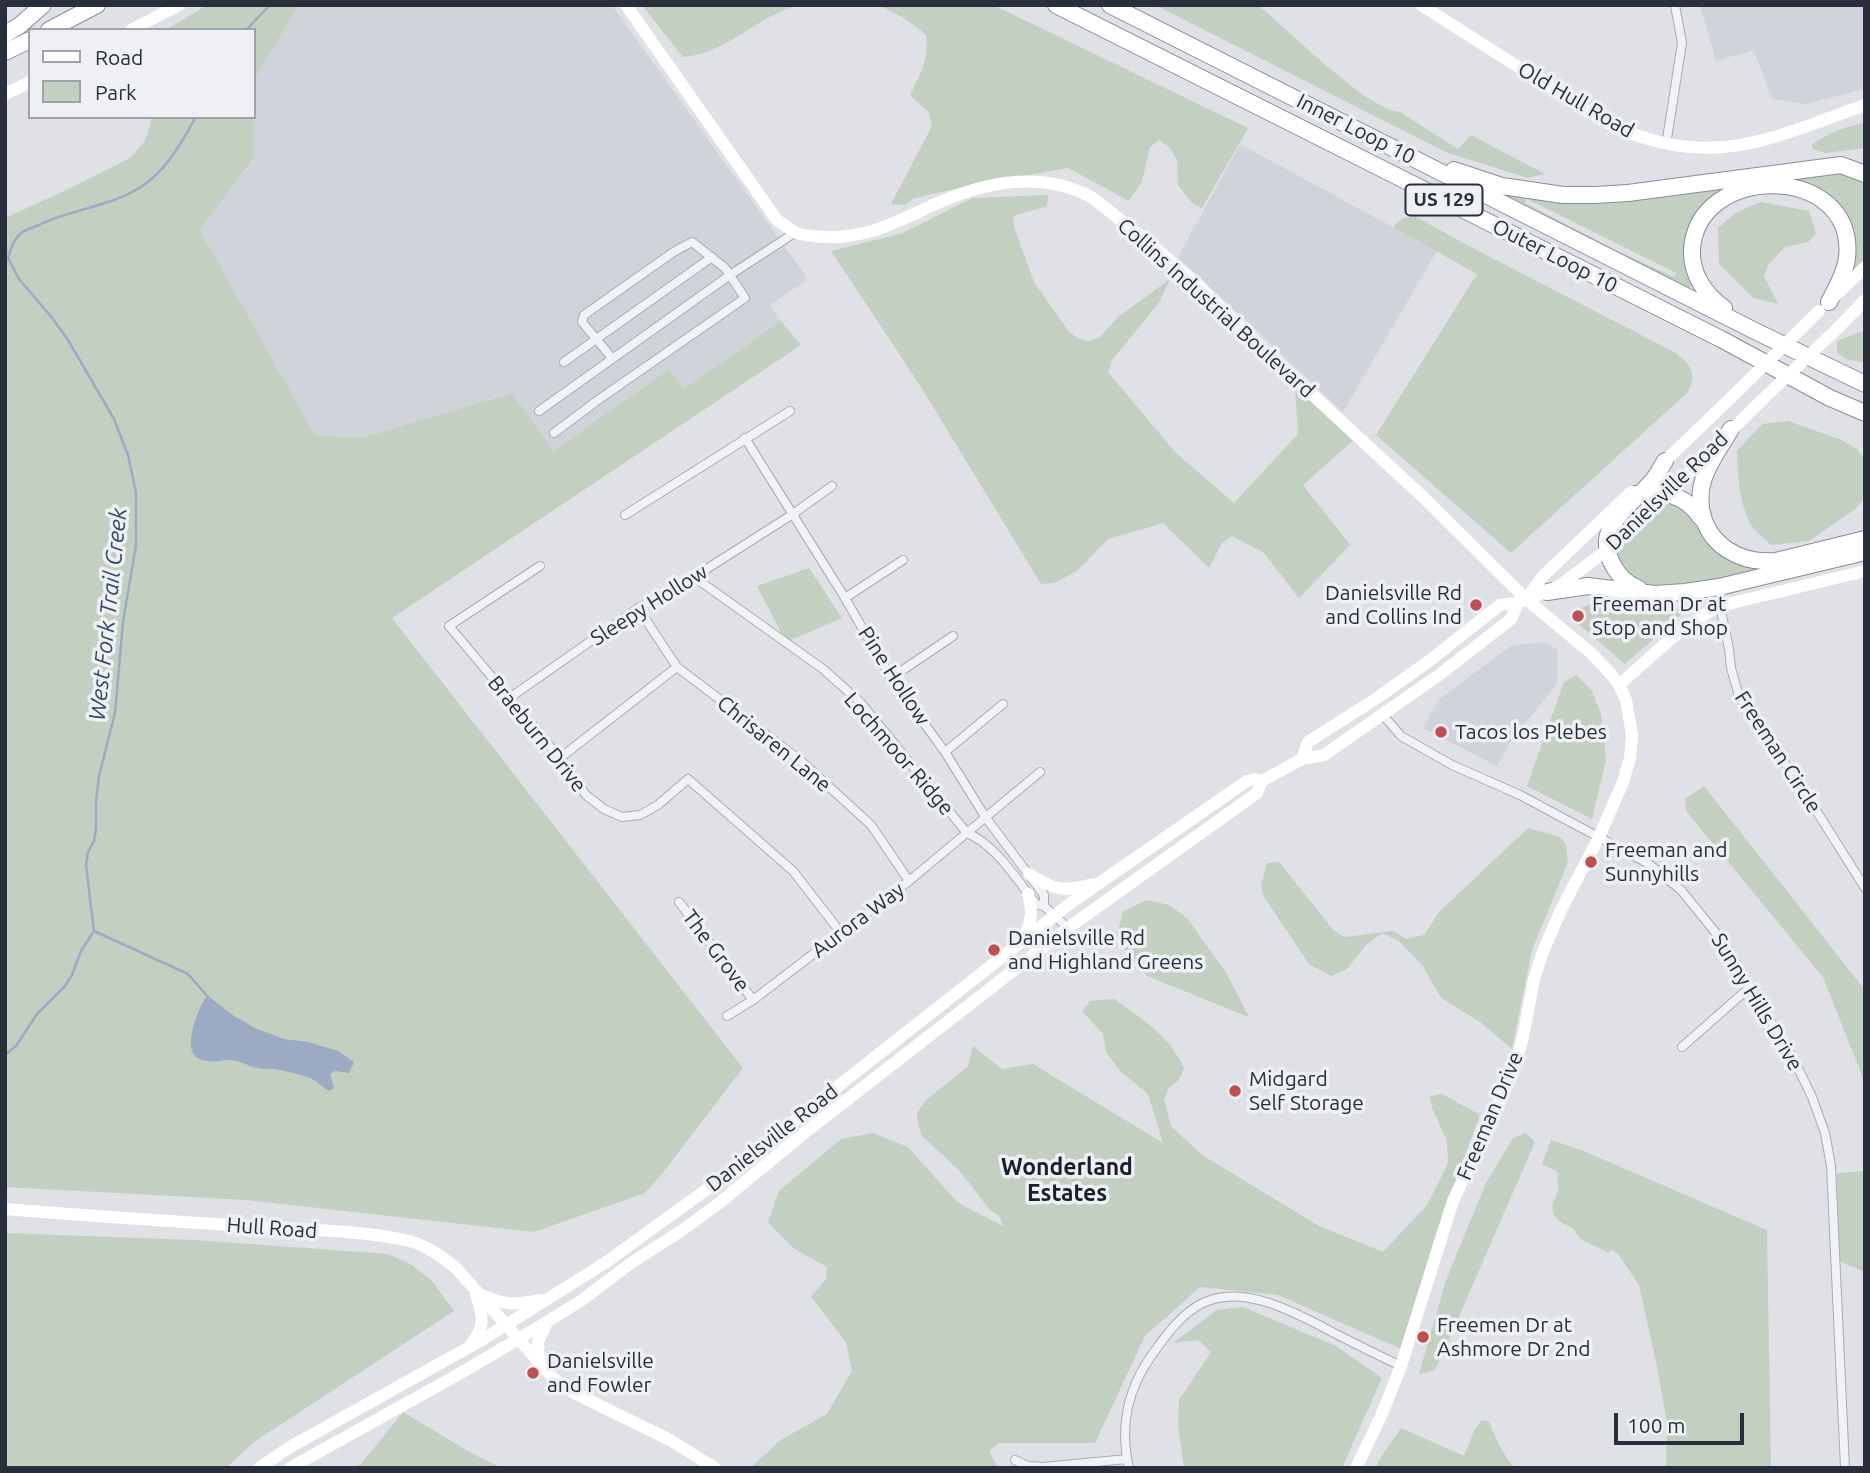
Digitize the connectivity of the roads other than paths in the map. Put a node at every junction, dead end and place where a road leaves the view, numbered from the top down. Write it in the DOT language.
graph roads {
  1 [pos="42,5"];
  2 [pos="97,5"];
  3 [pos="179,5"];
  4 [pos="626,5"];
  5 [pos="1056,5"];
  6 [pos="1110,5"];
  7 [pos="1421,5"];
  8 [pos="1675,5"];
  9 [pos="5,24"];
  10 [pos="53,28"];
  11 [pos="135,28"];
  12 [pos="5,34"];
  13 [pos="28,41"];
  14 [pos="5,52"];
  15 [pos="28,83"];
  16 [pos="5,94"];
  17 [pos="1865,105"];
  18 [pos="1666,145"];
  19 [pos="1407,155"];
  20 [pos="1865,161"];
  21 [pos="1841,165"];
  22 [pos="1865,174"];
  23 [pos="796,232"];
  24 [pos="712,257"];
  25 [pos="1865,267"];
  26 [pos="730,275"];
  27 [pos="1865,300"];
  28 [pos="1824,307"];
  29 [pos="1757,332"];
  30 [pos="596,340"];
  31 [pos="612,358"];
  32 [pos="564,362"];
  33 [pos="1865,384"];
  34 [pos="1830,398"];
  35 [pos="539,411"];
  36 [pos="790,411"];
  37 [pos="1865,413"];
  38 [pos="1865,421"];
  39 [pos="1731,429"];
  40 [pos="554,433"];
  41 [pos="745,438"];
  42 [pos="1665,461"];
  43 [pos="832,486"];
  44 [pos="1634,494"];
  45 [pos="1667,494"];
  46 [pos="793,514"];
  47 [pos="625,515"];
  48 [pos="1705,523"];
  49 [pos="1865,539"];
  50 [pos="1608,549"];
  51 [pos="1865,552"];
  52 [pos="903,560"];
  53 [pos="540,566"];
  54 [pos="1865,571"];
  55 [pos="694,577"];
  56 [pos="1546,592"];
  57 [pos="1655,594"];
  58 [pos="845,598"];
  59 [pos="1522,601"];
  60 [pos="1720,606"];
  61 [pos="638,608"];
  62 [pos="953,636"];
  63 [pos="677,667"];
  64 [pos="891,678"];
  65 [pos="1619,685"];
  66 [pos="508,699"];
  67 [pos="1003,704"];
  68 [pos="1383,715"];
  69 [pos="945,752"];
  70 [pos="560,758"];
  71 [pos="1302,759"];
  72 [pos="1040,772"];
  73 [pos="1262,781"];
  74 [pos="986,818"];
  75 [pos="967,833"];
  76 [pos="1599,837"];
  77 [pos="1029,874"];
  78 [pos="909,881"];
  79 [pos="1102,882"];
  80 [pos="1865,888"];
  81 [pos="1028,894"];
  82 [pos="679,902"];
  83 [pos="1044,906"];
  84 [pos="1055,916"];
  85 [pos="1068,928"];
  86 [pos="841,933"];
  87 [pos="1020,943"];
  88 [pos="1750,987"];
  89 [pos="753,1000"];
  90 [pos="727,1016"];
  91 [pos="1682,1046"];
  92 [pos="719,1181"];
  93 [pos="729,1195"];
  94 [pos="5,1209"];
  95 [pos="477,1292"];
  96 [pos="549,1299"];
  97 [pos="547,1322"];
  98 [pos="506,1324"];
  99 [pos="518,1339"];
  100 [pos="469,1348"];
  101 [pos="489,1356"];
  102 [pos="536,1360"];
  103 [pos="1401,1366"];
  104 [pos="1015,1460"];
  105 [pos="1128,1463"];
  106 [pos="259,1468"];
  107 [pos="290,1468"];
  108 [pos="715,1468"];
  109 [pos="1356,1468"];
  110 [pos="1845,1468"];
  1 -- 9 [label="highway"];
  1 -- 12 [label="highway"];
  2 -- 10 [label="highway"];
  3 -- 11 [label="main road"];
  4 -- 23 [label="main road"];
  5 -- 34 [label="highway, Outer Loop 10 / US 129"];
  6 -- 19 [label="highway, Inner Loop 10 / US 129"];
  7 -- 18 [label="main road, Old Hull Road"];
  8 -- 18 [label="street"];
  13 -- 14 [label="highway"];
  15 -- 16 [label="main road"];
  17 -- 18 [label="main road, Old Hull Road"];
  19 -- 21 [label="highway"];
  19 -- 29 [label="highway, Inner Loop 10 / US 129"];
  20 -- 21 [label="highway"];
  21 -- 22 [label="highway"];
  23 -- 26 [label="street"];
  23 -- 59 [label="main road, Collins Industrial Boulevard"];
  24 -- 26 [label="street"];
  24 -- 30 [label="street"];
  24 -- 30 [label="street"];
  25 -- 28 [label="main road, Danielsville Road"];
  26 -- 31 [label="street"];
  26 -- 40 [label="street"];
  27 -- 39 [label="main road, Danielsville Road, bridge"];
  28 -- 29 [label="highway"];
  28 -- 42 [label="main road, Danielsville Road, bridge"];
  29 -- 33 [label="highway, Inner Loop 10 / US 129"];
  30 -- 31 [label="street"];
  30 -- 32 [label="street"];
  31 -- 35 [label="street"];
  34 -- 37 [label="highway, Outer Loop 10 / US 129"];
  34 -- 38 [label="highway"];
  36 -- 41 [label="street"];
  39 -- 45 [label="main road, Danielsville Road"];
  39 -- 48 [label="highway"];
  41 -- 46 [label="street, Pine Hollow"];
  41 -- 47 [label="street"];
  42 -- 44 [label="highway"];
  43 -- 46 [label="street"];
  44 -- 45 [label="highway"];
  44 -- 50 [label="highway"];
  44 -- 59 [label="main road, Danielsville Road"];
  45 -- 48 [label="highway"];
  45 -- 50 [label="main road, Danielsville Road"];
  46 -- 55 [label="street, Sleepy Hollow"];
  46 -- 58 [label="street, Pine Hollow"];
  48 -- 49 [label="highway"];
  50 -- 56 [label="main road, Danielsville Road"];
  50 -- 57 [label="highway"];
  51 -- 57 [label="highway"];
  52 -- 58 [label="street"];
  53 -- 66 [label="street, Braeburn Drive"];
  54 -- 60 [label="main road"];
  55 -- 61 [label="street, Sleepy Hollow"];
  55 -- 75 [label="street, Lochmoor Ridge"];
  56 -- 57 [label="highway"];
  56 -- 59 [label="main road, Danielsville Road"];
  58 -- 64 [label="street, Pine Hollow"];
  59 -- 65 [label="main road, Freeman Drive"];
  59 -- 68 [label="main road, Danielsville Road"];
  59 -- 71 [label="main road, Danielsville Road"];
  60 -- 65 [label="main road"];
  60 -- 80 [label="street, Freeman Circle"];
  61 -- 63 [label="street, Chrisaren Lane"];
  61 -- 66 [label="street, Sleepy Hollow"];
  62 -- 64 [label="street"];
  63 -- 70 [label="street"];
  63 -- 78 [label="street, Chrisaren Lane"];
  64 -- 69 [label="street, Pine Hollow"];
  65 -- 76 [label="main road, Freeman Drive"];
  66 -- 70 [label="street, Braeburn Drive"];
  67 -- 69 [label="street"];
  68 -- 71 [label="main road, Danielsville Road"];
  68 -- 76 [label="street, Sunny Hills Drive"];
  69 -- 74 [label="street, Pine Hollow"];
  70 -- 86 [label="street, Braeburn Drive"];
  71 -- 73 [label="main road, Danielsville Road"];
  72 -- 74 [label="street"];
  73 -- 79 [label="main road, Danielsville Road"];
  73 -- 85 [label="main road, Danielsville Road"];
  74 -- 75 [label="street, Aurora Way"];
  74 -- 77 [label="street, Pine Hollow"];
  75 -- 78 [label="street, Aurora Way"];
  75 -- 81 [label="street"];
  76 -- 88 [label="street, Sunny Hills Drive"];
  76 -- 103 [label="main road, Freeman Drive"];
  77 -- 79 [label="main road"];
  77 -- 83 [label="street, Pine Hollow"];
  78 -- 86 [label="street, Aurora Way"];
  79 -- 84 [label="main road, Danielsville Road"];
  81 -- 83 [label="street"];
  81 -- 87 [label="main road"];
  82 -- 89 [label="street, The Grove"];
  83 -- 84 [label="street"];
  84 -- 85 [label="street"];
  84 -- 87 [label="main road, Danielsville Road"];
  85 -- 93 [label="main road, Danielsville Road"];
  86 -- 89 [label="street, Aurora Way"];
  87 -- 92 [label="main road, Danielsville Road"];
  88 -- 91 [label="street"];
  88 -- 110 [label="street, Sunny Hills Drive"];
  89 -- 90 [label="street, Aurora Way"];
  92 -- 93 [label="main road"];
  92 -- 96 [label="main road, Danielsville Road"];
  93 -- 97 [label="main road, Danielsville Road"];
  94 -- 95 [label="main road, Hull Road"];
  95 -- 96 [label="main road"];
  95 -- 98 [label="main road, Hull Road"];
  95 -- 100 [label="main road"];
  96 -- 98 [label="main road, Danielsville Road"];
  97 -- 99 [label="main road, Danielsville Road"];
  97 -- 102 [label="main road"];
  98 -- 99 [label="main road, Hull Road"];
  98 -- 100 [label="main road, Danielsville Road"];
  99 -- 101 [label="main road, Danielsville Road"];
  99 -- 102 [label="main road, Hull Road"];
  100 -- 106 [label="main road, Danielsville Road"];
  101 -- 102 [label="main road"];
  101 -- 107 [label="main road, Danielsville Road"];
  102 -- 108 [label="main road, Hull Road"];
  103 -- 105 [label="street"];
  103 -- 109 [label="main road, Freeman Drive"];
  104 -- 105 [label="street"];
}
